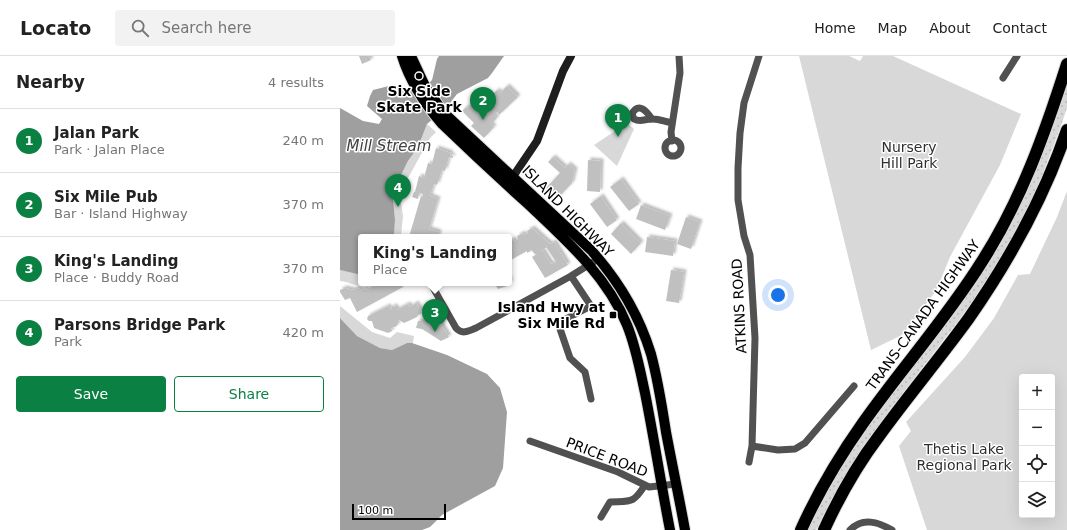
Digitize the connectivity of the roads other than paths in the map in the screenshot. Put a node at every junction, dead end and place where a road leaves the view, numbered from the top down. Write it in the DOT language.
graph roads {
  1 [pos="402,56"];
  2 [pos="411,56"];
  3 [pos="572,56"];
  4 [pos="679,56"];
  5 [pos="759,56"];
  6 [pos="1016,56"];
  7 [pos="1067,64"];
  8 [pos="411,70"];
  9 [pos="1003,78"];
  10 [pos="652,119"];
  11 [pos="672,123"];
  12 [pos="451,126"];
  13 [pos="1067,130"];
  14 [pos="672,141"];
  15 [pos="512,176"];
  16 [pos="507,185"];
  17 [pos="598,258"];
  18 [pos="589,265"];
  19 [pos="571,276"];
  20 [pos="432,286"];
  21 [pos="854,386"];
  22 [pos="591,399"];
  23 [pos="530,441"];
  24 [pos="752,446"];
  25 [pos="749,462"];
  26 [pos="676,484"];
  27 [pos="645,485"];
  28 [pos="661,486"];
  29 [pos="601,517"];
  30 [pos="670,530"];
  31 [pos="685,530"];
  32 [pos="801,530"];
  33 [pos="824,530"];
  34 [pos="850,530"];
  35 [pos="892,530"];
  1 -- 8 [label="main road, ISLAND HIGHWAY"];
  2 -- 8 [label="main road, ISLAND HIGHWAY"];
  3 -- 15 [label="main road"];
  4 -- 11 [label="street"];
  5 -- 24 [label="street, ATKINS ROAD"];
  6 -- 9 [label="street"];
  7 -- 32 [label="highway, TRANS-CANADA HIGHWAY"];
  8 -- 12 [label="main road, ISLAND HIGHWAY"];
  10 -- 11 [label="street"];
  11 -- 14 [label="street"];
  12 -- 15 [label="main road, ISLAND HIGHWAY"];
  12 -- 16 [label="main road, ISLAND HIGHWAY"];
  13 -- 33 [label="highway"];
  15 -- 16 [label="main road"];
  15 -- 17 [label="main road, ISLAND HIGHWAY"];
  16 -- 18 [label="main road, ISLAND HIGHWAY"];
  17 -- 18 [label="street"];
  17 -- 26 [label="main road, ISLAND HIGHWAY"];
  18 -- 19 [label="street"];
  18 -- 28 [label="main road, ISLAND HIGHWAY"];
  19 -- 20 [label="street"];
  19 -- 22 [label="street"];
  21 -- 24 [label="street"];
  23 -- 27 [label="street, PRICE ROAD"];
  24 -- 25 [label="street, ATKINS ROAD"];
  26 -- 28 [label="street, PRICE ROAD"];
  26 -- 31 [label="main road, ISLAND HIGHWAY"];
  27 -- 28 [label="street, PRICE ROAD"];
  27 -- 29 [label="street"];
  28 -- 30 [label="main road, ISLAND HIGHWAY"];
  34 -- 35 [label="street"];
}
